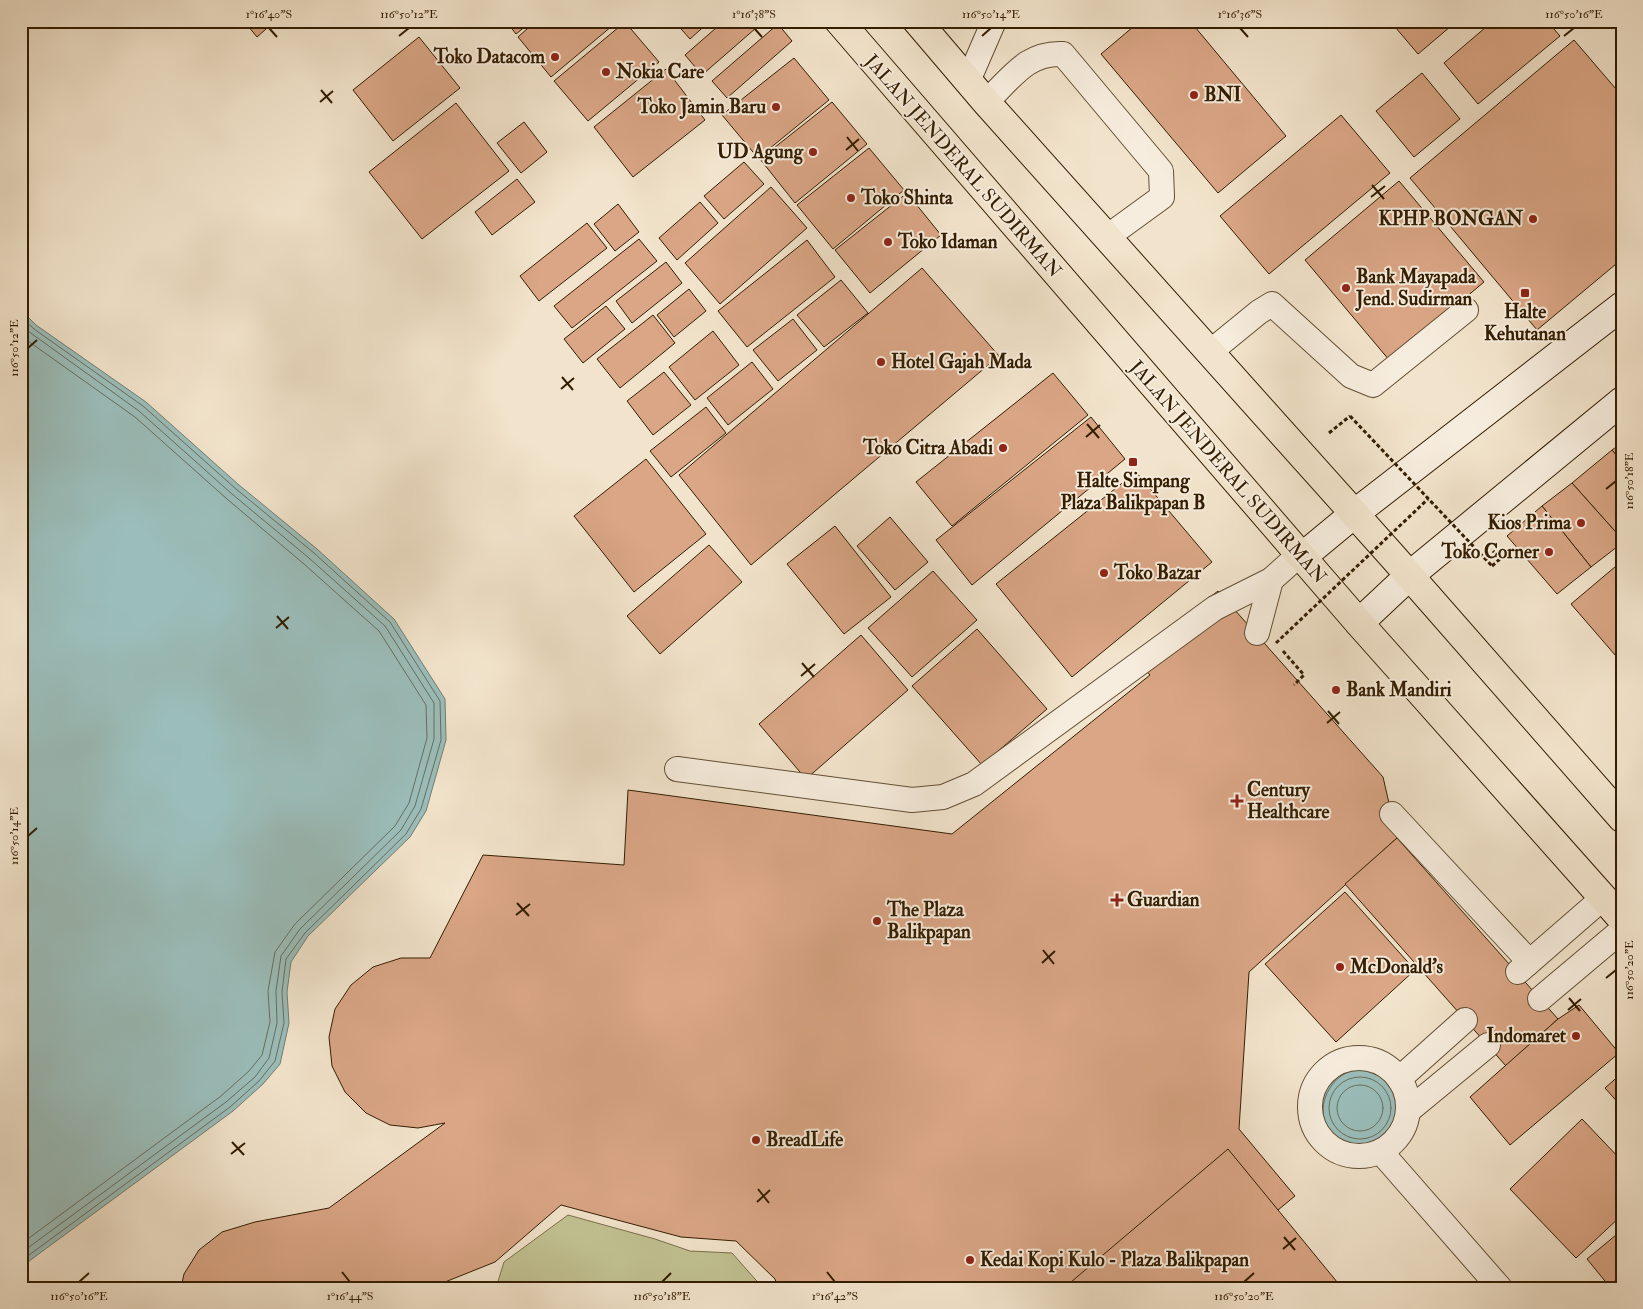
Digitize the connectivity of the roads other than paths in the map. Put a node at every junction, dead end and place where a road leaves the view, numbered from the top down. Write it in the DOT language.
graph roads {
  1 [pos="839,21"];
  2 [pos="916,21"];
  3 [pos="994,21"];
  4 [pos="968,82"];
  5 [pos="986,102"];
  6 [pos="1107,237"];
  7 [pos="1622,306"];
  8 [pos="1466,310"];
  9 [pos="1210,352"];
  10 [pos="1622,401"];
  11 [pos="1354,514"];
  12 [pos="1301,556"];
  13 [pos="1409,576"];
  14 [pos="1271,580"];
  15 [pos="1359,624"];
  16 [pos="1266,638"];
  17 [pos="677,769"];
  18 [pos="1392,814"];
  19 [pos="1622,818"];
  20 [pos="1604,898"];
  21 [pos="1622,920"];
  22 [pos="1622,930"];
  23 [pos="1540,998"];
  24 [pos="1465,1020"];
  25 [pos="1488,1045"];
  26 [pos="1399,1079"];
  27 [pos="1408,1111"];
  28 [pos="1381,1152"];
  29 [pos="1496,1284"];
  1 -- 12 [label="highway, JALAN JENDERAL SUDIRMAN"];
  2 -- 4 [label="highway"];
  3 -- 4 [label="lane"];
  4 -- 5 [label="highway"];
  5 -- 6 [label="highway"];
  5 -- 6 [label="lane"];
  6 -- 9 [label="highway"];
  7 -- 11 [label="main road"];
  8 -- 9 [label="lane"];
  9 -- 11 [label="highway"];
  10 -- 13 [label="main road"];
  11 -- 12 [label="main road"];
  11 -- 13 [label="highway"];
  12 -- 14 [label="lane"];
  12 -- 15 [label="highway, JALAN JENDERAL SUDIRMAN"];
  13 -- 15 [label="main road"];
  13 -- 19 [label="highway"];
  14 -- 16 [label="lane"];
  14 -- 17 [label="lane"];
  15 -- 20 [label="highway, JALAN JENDERAL SUDIRMAN"];
  18 -- 20 [label="lane"];
  20 -- 21 [label="highway, JALAN JENDERAL SUDIRMAN"];
  22 -- 23 [label="lane"];
  24 -- 26 [label="lane"];
  25 -- 27 [label="lane"];
  26 -- 27 [label="lane"];
  26 -- 28 [label="lane"];
  27 -- 28 [label="lane"];
  28 -- 29 [label="lane"];
}
